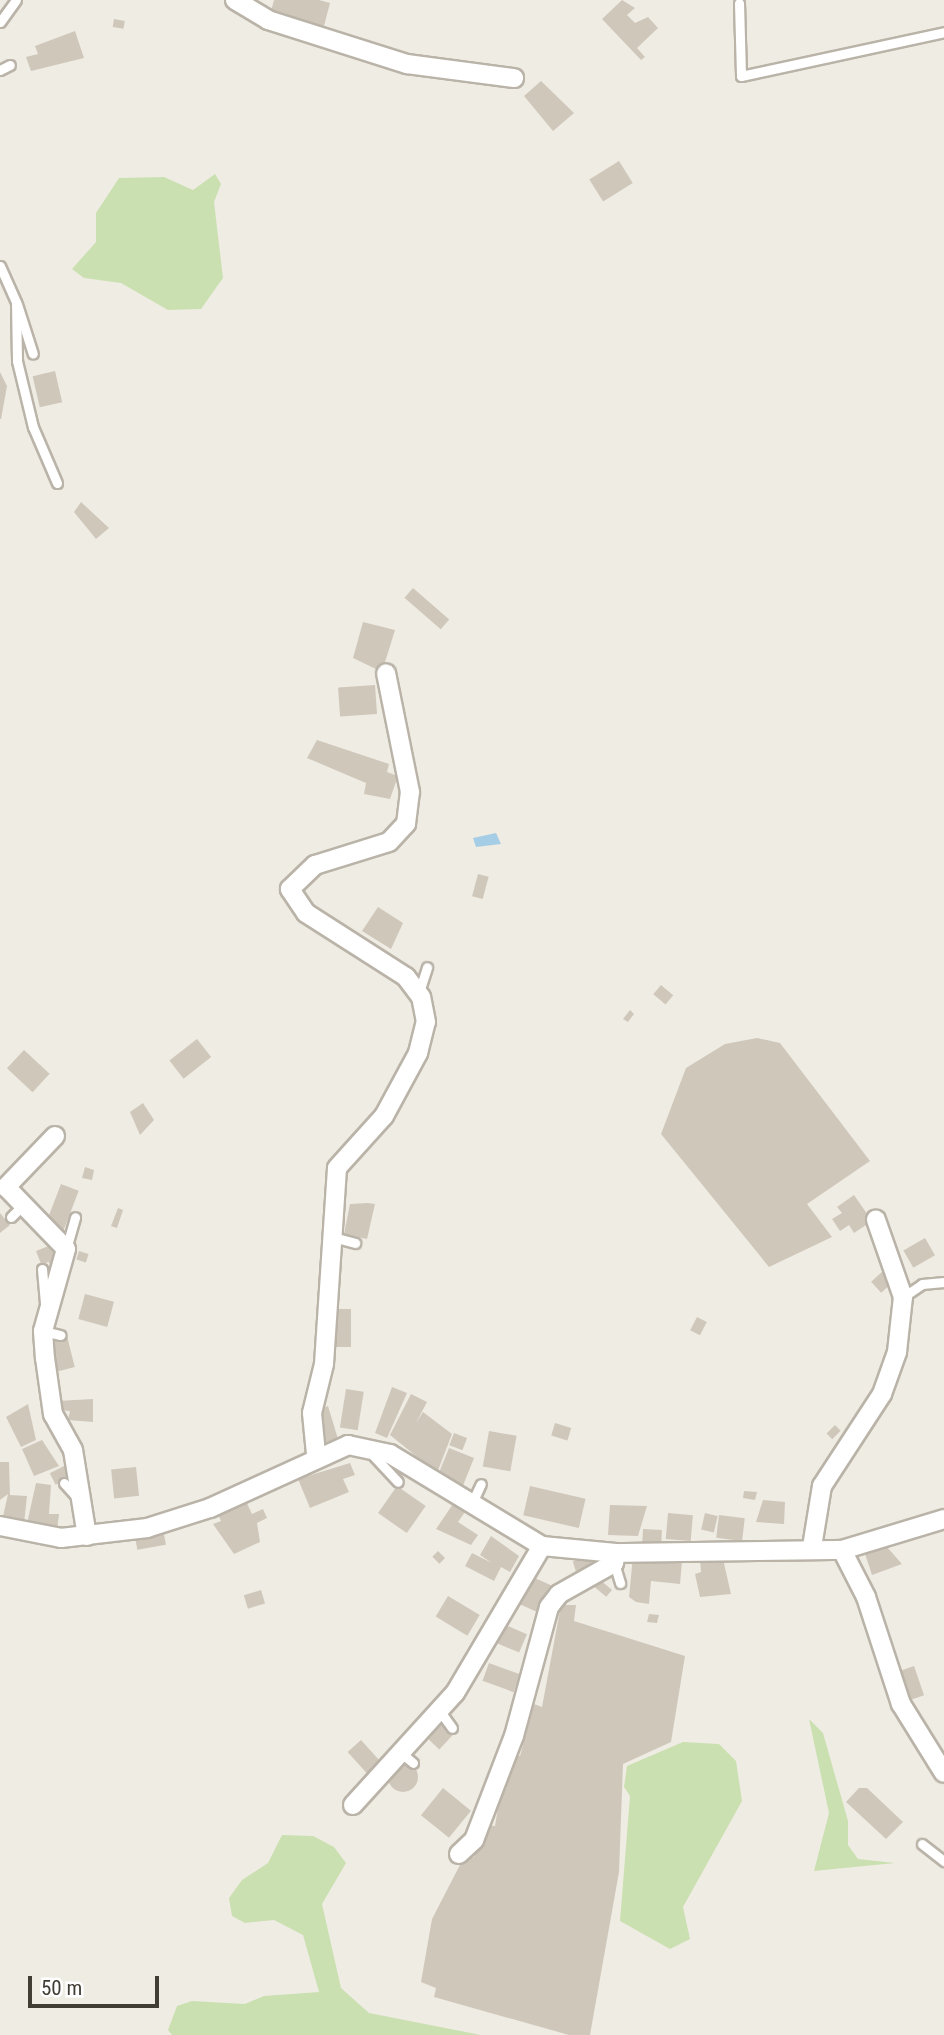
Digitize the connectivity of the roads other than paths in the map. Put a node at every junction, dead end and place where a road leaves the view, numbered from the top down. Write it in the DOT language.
graph roads {
  1 [pos="16,0"];
  2 [pos="235,0"];
  3 [pos="739,3"];
  4 [pos="0,22"];
  5 [pos="944,32"];
  6 [pos="10,65"];
  7 [pos="0,70"];
  8 [pos="514,78"];
  9 [pos="0,266"];
  10 [pos="16,302"];
  11 [pos="33,354"];
  12 [pos="57,483"];
  13 [pos="386,673"];
  14 [pos="428,967"];
  15 [pos="419,992"];
  16 [pos="55,1136"];
  17 [pos="3,1185"];
  18 [pos="75,1217"];
  19 [pos="876,1220"];
  20 [pos="333,1237"];
  21 [pos="355,1243"];
  22 [pos="66,1248"];
  23 [pos="42,1269"];
  24 [pos="944,1282"];
  25 [pos="903,1297"];
  26 [pos="45,1323"];
  27 [pos="61,1335"];
  28 [pos="368,1446"];
  29 [pos="316,1454"];
  30 [pos="398,1482"];
  31 [pos="64,1483"];
  32 [pos="481,1483"];
  33 [pos="81,1502"];
  34 [pos="470,1507"];
  35 [pos="944,1519"];
  36 [pos="0,1526"];
  37 [pos="87,1536"];
  38 [pos="542,1546"];
  39 [pos="812,1547"];
  40 [pos="842,1550"];
  41 [pos="615,1558"];
  42 [pos="620,1583"];
  43 [pos="439,1710"];
  44 [pos="452,1728"];
  45 [pos="944,1773"];
  46 [pos="353,1805"];
  47 [pos="922,1844"];
  48 [pos="459,1854"];
  49 [pos="944,1861"];
  1 -- 4 [label="lane"];
  2 -- 8 [label="street"];
  3 -- 5 [label="lane"];
  6 -- 7 [label="lane"];
  9 -- 10 [label="lane"];
  10 -- 11 [label="lane"];
  10 -- 12 [label="lane"];
  13 -- 15 [label="street"];
  14 -- 15 [label="lane"];
  15 -- 20 [label="street"];
  16 -- 17 [label="street"];
  17 -- 22 [label="street"];
  18 -- 22 [label="lane"];
  19 -- 25 [label="street"];
  20 -- 21 [label="lane"];
  20 -- 29 [label="street"];
  22 -- 26 [label="street"];
  23 -- 26 [label="lane"];
  24 -- 25 [label="lane"];
  25 -- 39 [label="street"];
  26 -- 27 [label="lane"];
  26 -- 33 [label="street"];
  28 -- 29 [label="street"];
  28 -- 30 [label="lane"];
  28 -- 34 [label="street"];
  29 -- 37 [label="street"];
  31 -- 33 [label="lane"];
  32 -- 34 [label="lane"];
  33 -- 37 [label="street"];
  34 -- 38 [label="street"];
  35 -- 40 [label="street"];
  36 -- 37 [label="street"];
  38 -- 41 [label="street"];
  38 -- 43 [label="street"];
  39 -- 40 [label="street"];
  39 -- 41 [label="street"];
  40 -- 45 [label="street"];
  41 -- 42 [label="lane"];
  41 -- 48 [label="street"];
  43 -- 44 [label="lane"];
  43 -- 46 [label="street"];
  47 -- 49 [label="lane"];
}
